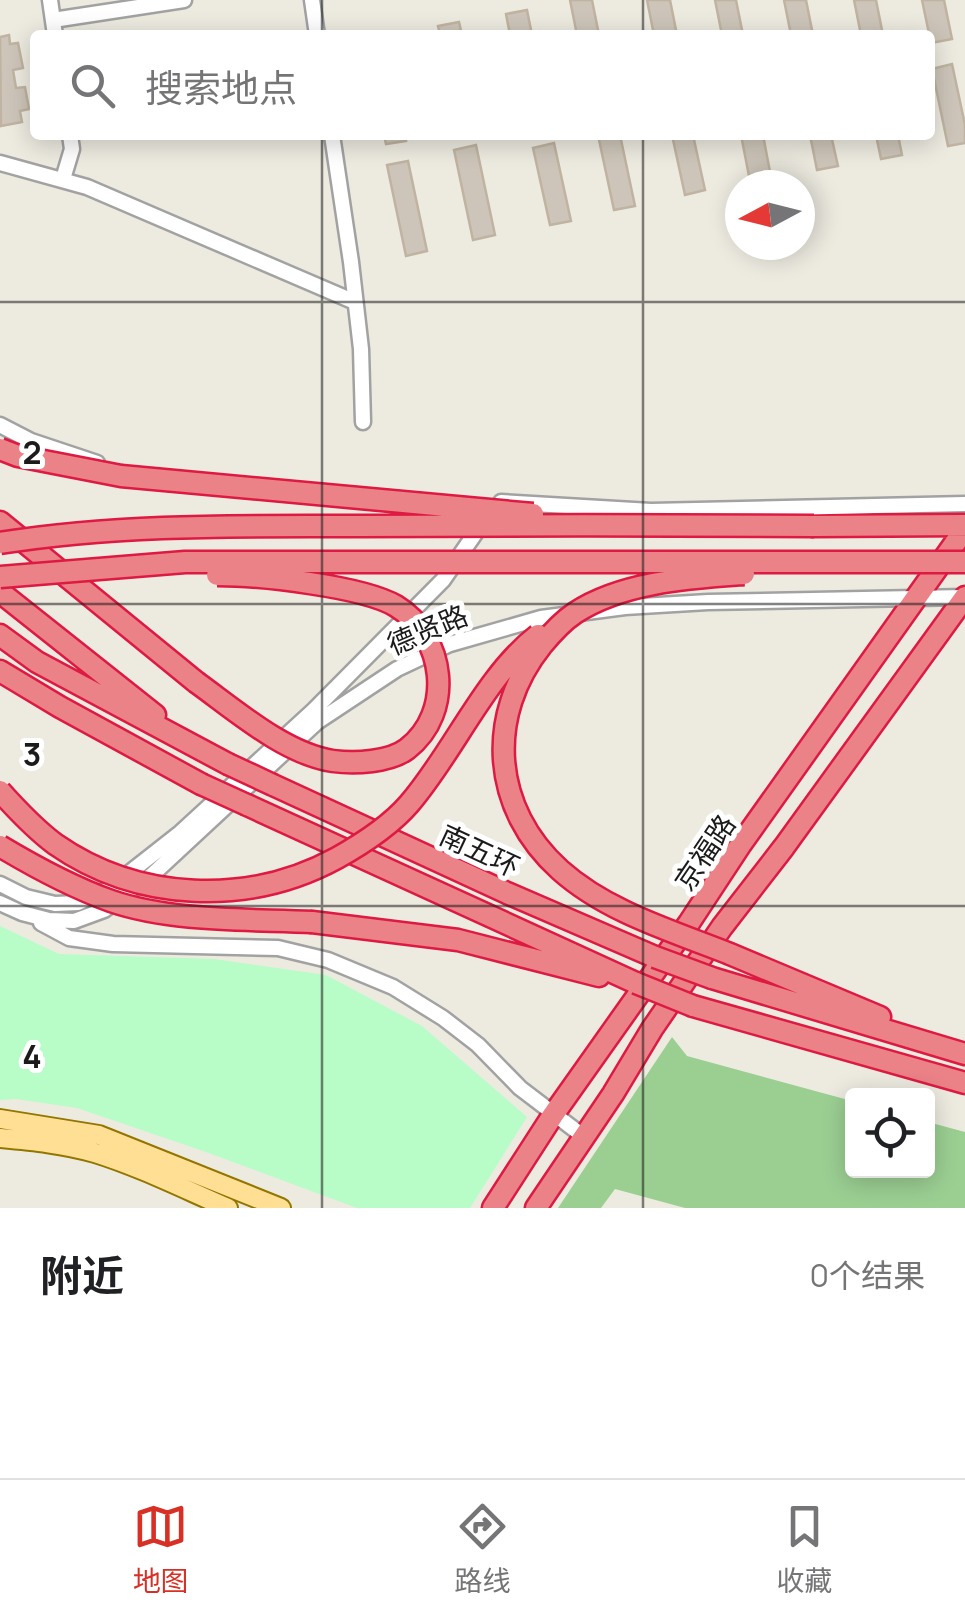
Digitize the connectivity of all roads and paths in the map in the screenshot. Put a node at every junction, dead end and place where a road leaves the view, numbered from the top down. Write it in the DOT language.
graph roads {
  1 [pos="50,0"];
  2 [pos="184,0"];
  3 [pos="312,0"];
  4 [pos="54,28"];
  5 [pos="316,30"];
  6 [pos="71,140"];
  7 [pos="333,140"];
  8 [pos="0,163"];
  9 [pos="63,179"];
  10 [pos="356,302"];
  11 [pos="362,422"];
  12 [pos="0,425"];
  13 [pos="0,449"];
  14 [pos="498,502"];
  15 [pos="965,504"];
  16 [pos="0,522"];
  17 [pos="635,524"];
  18 [pos="965,527"];
  19 [pos="0,543"];
  20 [pos="904,562"];
  21 [pos="965,562"];
  22 [pos="30,574"];
  23 [pos="0,577"];
  24 [pos="0,592"];
  25 [pos="965,597"];
  26 [pos="916,598"];
  27 [pos="573,614"];
  28 [pos="0,635"];
  29 [pos="0,670"];
  30 [pos="200,751"];
  31 [pos="0,792"];
  32 [pos="0,846"];
  33 [pos="0,884"];
  34 [pos="0,903"];
  35 [pos="104,910"];
  36 [pos="22,913"];
  37 [pos="113,944"];
  38 [pos="636,983"];
  39 [pos="965,1052"];
  40 [pos="965,1084"];
  41 [pos="554,1116"];
  42 [pos="0,1119"];
  43 [pos="583,1136"];
  44 [pos="0,1138"];
  45 [pos="228,1208"];
  46 [pos="281,1208"];
  47 [pos="492,1208"];
  48 [pos="536,1208"];
  1 -- 4 [label="street"];
  2 -- 4 [label="street"];
  3 -- 5 [label="street"];
  6 -- 9 [label="street"];
  7 -- 10 [label="street"];
  8 -- 9 [label="street"];
  9 -- 10 [label="street"];
  10 -- 11 [label="street"];
  12 -- 14 [label="street"];
  13 -- 17 [label="highway, bridge"];
  14 -- 15 [label="street"];
  14 -- 33 [label="street, 德贤路"];
  16 -- 22 [label="highway, bridge"];
  17 -- 18 [label="highway, bridge"];
  17 -- 19 [label="highway, bridge"];
  18 -- 26 [label="highway, 京福路"];
  20 -- 21 [label="highway, bridge"];
  20 -- 22 [label="highway, 德贤路, bridge"];
  20 -- 27 [label="highway, bridge"];
  22 -- 23 [label="highway, 德贤路, bridge"];
  24 -- 30 [label="highway"];
  25 -- 26 [label="street, 德贤路"];
  25 -- 43 [label="highway, 京福路"];
  26 -- 35 [label="street, 德贤路"];
  26 -- 41 [label="highway, 京福路"];
  27 -- 31 [label="highway, bridge"];
  27 -- 39 [label="highway, bridge"];
  28 -- 30 [label="highway, 南五环"];
  29 -- 38 [label="highway, 南五环, bridge"];
  30 -- 39 [label="highway, 南五环, bridge"];
  32 -- 38 [label="highway, bridge"];
  34 -- 36 [label="street, 德贤路"];
  35 -- 36 [label="street, 德贤路"];
  35 -- 37 [label="street"];
  36 -- 37 [label="street"];
  37 -- 41 [label="street"];
  38 -- 40 [label="highway, 南五环, bridge"];
  41 -- 43 [label="street"];
  41 -- 47 [label="highway, 京福路"];
  42 -- 46 [label="main road"];
  43 -- 48 [label="highway, 京福路"];
  44 -- 45 [label="main road"];
}
